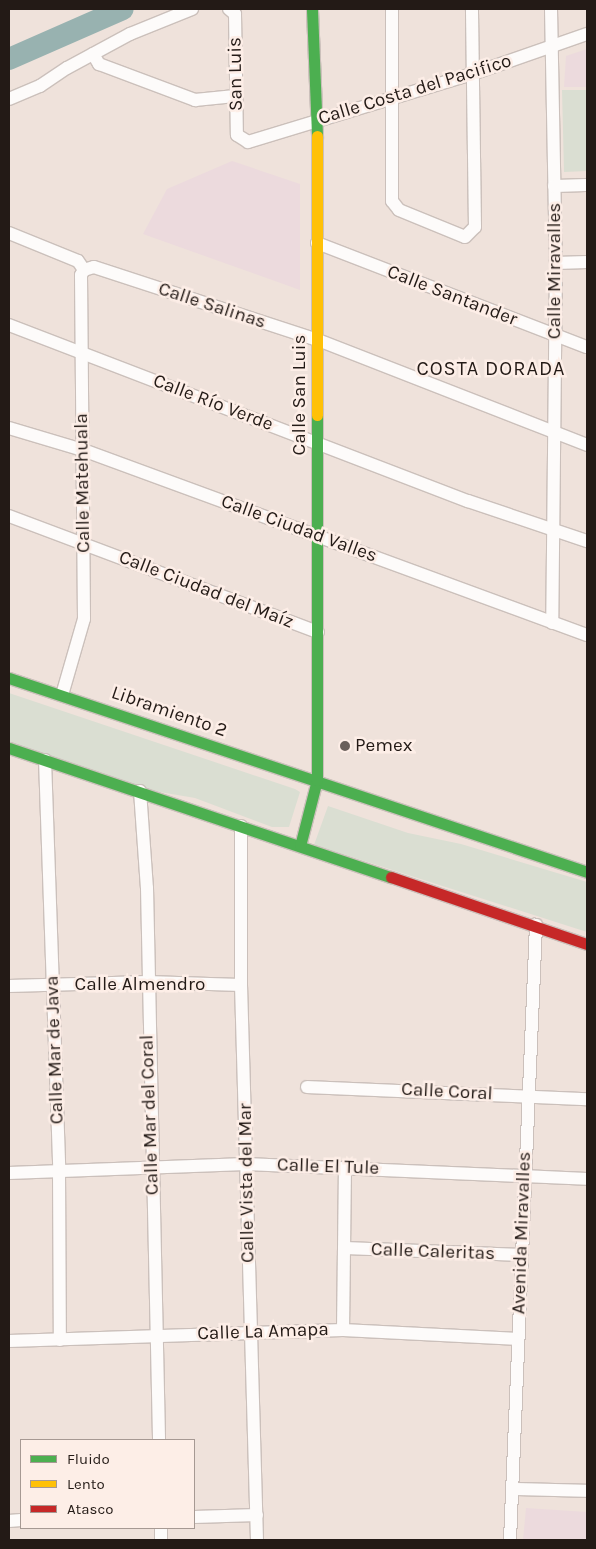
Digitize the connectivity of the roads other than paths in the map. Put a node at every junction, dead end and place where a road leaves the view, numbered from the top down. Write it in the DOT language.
graph roads {
  1 [pos="192,9"];
  2 [pos="229,9"];
  3 [pos="392,9"];
  4 [pos="472,9"];
  5 [pos="551,9"];
  6 [pos="312,10"];
  7 [pos="587,34"];
  8 [pos="551,46"];
  9 [pos="93,54"];
  10 [pos="472,74"];
  11 [pos="235,96"];
  12 [pos="394,97"];
  13 [pos="9,99"];
  14 [pos="318,120"];
  15 [pos="241,141"];
  16 [pos="587,185"];
  17 [pos="554,186"];
  18 [pos="9,233"];
  19 [pos="317,243"];
  20 [pos="587,262"];
  21 [pos="556,263"];
  22 [pos="84,270"];
  23 [pos="9,325"];
  24 [pos="556,336"];
  25 [pos="318,340"];
  26 [pos="587,347"];
  27 [pos="82,353"];
  28 [pos="9,428"];
  29 [pos="553,432"];
  30 [pos="318,442"];
  31 [pos="587,444"];
  32 [pos="83,450"];
  33 [pos="9,516"];
  34 [pos="554,529"];
  35 [pos="318,535"];
  36 [pos="587,541"];
  37 [pos="84,544"];
  38 [pos="552,623"];
  39 [pos="318,632"];
  40 [pos="587,636"];
  41 [pos="9,678"];
  42 [pos="62,695"];
  43 [pos="9,748"];
  44 [pos="45,760"];
  45 [pos="317,780"];
  46 [pos="140,790"];
  47 [pos="241,826"];
  48 [pos="300,846"];
  49 [pos="587,872"];
  50 [pos="536,925"];
  51 [pos="587,944"];
  52 [pos="147,982"];
  53 [pos="52,985"];
  54 [pos="241,985"];
  55 [pos="9,986"];
  56 [pos="307,1086"];
  57 [pos="530,1096"];
  58 [pos="587,1099"];
  59 [pos="246,1164"];
  60 [pos="345,1167"];
  61 [pos="152,1169"];
  62 [pos="60,1171"];
  63 [pos="9,1173"];
  64 [pos="523,1176"];
  65 [pos="587,1179"];
  66 [pos="345,1248"];
  67 [pos="522,1255"];
  68 [pos="343,1330"];
  69 [pos="251,1332"];
  70 [pos="157,1336"];
  71 [pos="518,1339"];
  72 [pos="60,1340"];
  73 [pos="9,1341"];
  74 [pos="159,1439"];
  75 [pos="513,1489"];
  76 [pos="587,1491"];
  77 [pos="257,1515"];
  78 [pos="195,1517"];
  79 [pos="257,1540"];
  80 [pos="510,1540"];
  1 -- 9 [label="street"];
  2 -- 11 [label="street, San Luis"];
  3 -- 12 [label="street"];
  4 -- 10 [label="street"];
  5 -- 8 [label="street, Calle Miravalles"];
  6 -- 14 [label="main road, Calle San Luis"];
  7 -- 8 [label="street, Calle Costa del Pacifico"];
  8 -- 10 [label="street, Calle Costa del Pacifico"];
  8 -- 17 [label="street, Calle Miravalles"];
  9 -- 11 [label="street"];
  9 -- 13 [label="street"];
  10 -- 12 [label="street, Calle Costa del Pacifico"];
  10 -- 12 [label="street"];
  11 -- 15 [label="street, San Luis"];
  12 -- 14 [label="street, Calle Costa del Pacifico"];
  14 -- 15 [label="street, Calle Costa del Pacifico"];
  14 -- 19 [label="main road, Calle San Luis"];
  16 -- 17 [label="street"];
  17 -- 21 [label="street, Calle Miravalles"];
  18 -- 22 [label="street"];
  19 -- 24 [label="street, Calle Santander"];
  19 -- 25 [label="main road, Calle San Luis"];
  20 -- 21 [label="street"];
  21 -- 24 [label="street, Calle Miravalles"];
  22 -- 25 [label="street, Calle Salinas"];
  22 -- 27 [label="street, Calle Matehuala"];
  23 -- 27 [label="street, Calle Río Verde"];
  24 -- 26 [label="street, Calle Santander"];
  24 -- 29 [label="street, Calle Miravalles"];
  25 -- 29 [label="street, Calle Salinas"];
  25 -- 30 [label="main road, Calle San Luis"];
  27 -- 30 [label="street, Calle Río Verde"];
  27 -- 32 [label="street, Calle Matehuala"];
  28 -- 32 [label="street, Calle Ciudad Valles"];
  29 -- 31 [label="street, Calle Salinas"];
  29 -- 34 [label="street, Calle Miravalles"];
  30 -- 34 [label="street, Calle Río Verde"];
  30 -- 35 [label="main road, Calle San Luis"];
  32 -- 35 [label="street, Calle Ciudad Valles"];
  32 -- 37 [label="street, Calle Matehuala"];
  33 -- 37 [label="street, Calle Ciudad del Maíz"];
  34 -- 36 [label="street, Calle Río Verde"];
  34 -- 38 [label="street, Calle Miravalles"];
  35 -- 38 [label="street, Calle Ciudad Valles"];
  35 -- 39 [label="main road, Calle San Luis"];
  37 -- 39 [label="street, Calle Ciudad del Maíz"];
  37 -- 42 [label="street, Calle Matehuala"];
  38 -- 40 [label="street, Calle Ciudad Valles"];
  39 -- 45 [label="main road, Calle San Luis"];
  41 -- 42 [label="main road, Libramiento 2"];
  42 -- 45 [label="main road, Libramiento 2"];
  43 -- 44 [label="main road"];
  44 -- 46 [label="main road"];
  44 -- 53 [label="street, Calle Mar de Java"];
  45 -- 48 [label="main road"];
  45 -- 49 [label="main road, Libramiento 2"];
  46 -- 47 [label="main road"];
  46 -- 52 [label="street, Calle Mar del Coral"];
  47 -- 48 [label="main road"];
  47 -- 54 [label="street, Calle Vista del Mar"];
  48 -- 50 [label="main road"];
  50 -- 51 [label="main road"];
  50 -- 57 [label="street, Avenida Miravalles"];
  52 -- 53 [label="street, Calle Almendro"];
  52 -- 54 [label="street, Calle Almendro"];
  52 -- 61 [label="street, Calle Mar del Coral"];
  53 -- 55 [label="street, Calle Almendro"];
  53 -- 62 [label="street, Calle Mar de Java"];
  54 -- 59 [label="street, Calle Vista del Mar"];
  56 -- 57 [label="street, Calle Coral"];
  57 -- 58 [label="street, Calle Coral"];
  57 -- 64 [label="street, Avenida Miravalles"];
  59 -- 60 [label="street, Calle El Tule"];
  59 -- 61 [label="street, Calle El Tule"];
  59 -- 69 [label="street, Calle Vista del Mar"];
  60 -- 64 [label="street, Calle El Tule"];
  60 -- 66 [label="street"];
  61 -- 62 [label="street, Calle El Tule"];
  61 -- 70 [label="street, Calle Mar del Coral"];
  62 -- 63 [label="street, Calle El Tule"];
  62 -- 72 [label="street, Calle Mar de Java"];
  64 -- 65 [label="street, Calle El Tule"];
  64 -- 67 [label="street, Avenida Miravalles"];
  66 -- 67 [label="street, Calle Caleritas"];
  66 -- 68 [label="street"];
  67 -- 71 [label="street, Avenida Miravalles"];
  68 -- 69 [label="street, Calle La Amapa"];
  68 -- 71 [label="street, Calle La Amapa"];
  69 -- 70 [label="street, Calle La Amapa"];
  69 -- 77 [label="street, Calle Vista del Mar"];
  70 -- 72 [label="street, Calle La Amapa"];
  70 -- 74 [label="street, Calle Mar del Coral"];
  71 -- 75 [label="street, Avenida Miravalles"];
  72 -- 73 [label="street, Calle La Amapa"];
  75 -- 76 [label="street"];
  75 -- 80 [label="street, Avenida Miravalles"];
  77 -- 78 [label="street"];
  77 -- 79 [label="street, Calle Vista del Mar"];
}
